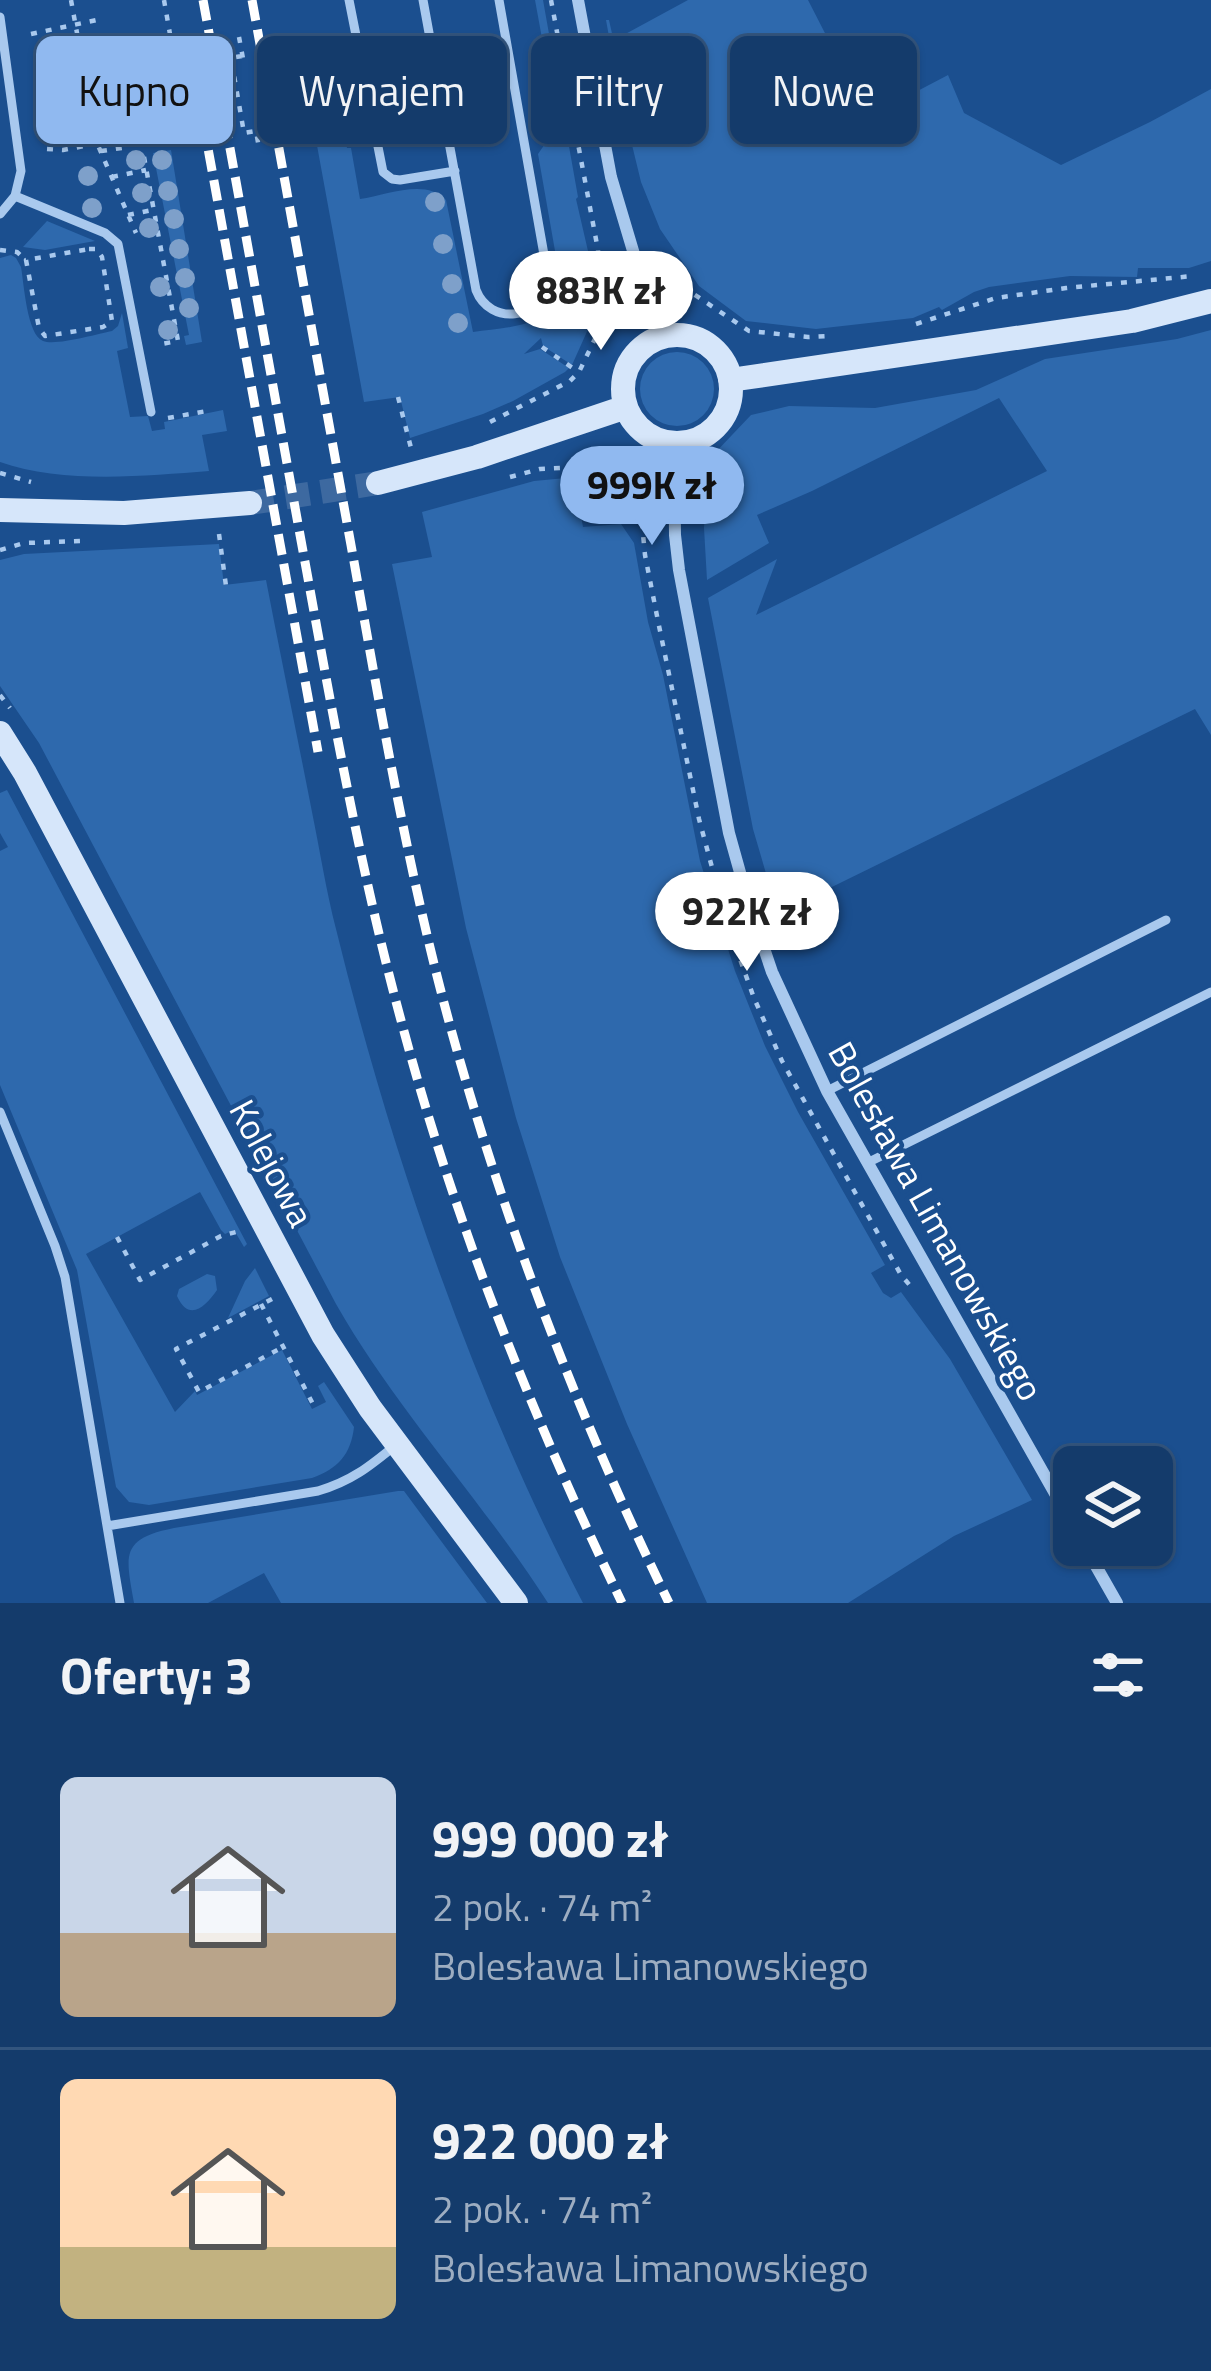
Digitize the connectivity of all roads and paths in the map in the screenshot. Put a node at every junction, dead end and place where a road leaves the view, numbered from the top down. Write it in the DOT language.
graph roads {
  1 [pos="71,0"];
  2 [pos="164,0"];
  3 [pos="350,0"];
  4 [pos="424,0"];
  5 [pos="499,0"];
  6 [pos="551,0"];
  7 [pos="578,0"];
  8 [pos="0,17"];
  9 [pos="97,20"];
  10 [pos="168,25"];
  11 [pos="76,26"];
  12 [pos="154,27"];
  13 [pos="32,34"];
  14 [pos="78,36"];
  15 [pos="170,36"];
  16 [pos="239,37"];
  17 [pos="93,144"];
  18 [pos="98,144"];
  19 [pos="122,148"];
  20 [pos="259,148"];
  21 [pos="47,149"];
  22 [pos="101,152"];
  23 [pos="144,157"];
  24 [pos="146,170"];
  25 [pos="454,171"];
  26 [pos="112,177"];
  27 [pos="16,196"];
  28 [pos="153,210"];
  29 [pos="0,214"];
  30 [pos="128,215"];
  31 [pos="140,240"];
  32 [pos="2,249"];
  33 [pos="26,260"];
  34 [pos="1204,273"];
  35 [pos="670,289"];
  36 [pos="1211,301"];
  37 [pos="624,303"];
  38 [pos="605,309"];
  39 [pos="905,327"];
  40 [pos="842,335"];
  41 [pos="659,338"];
  42 [pos="542,347"];
  43 [pos="139,349"];
  44 [pos="579,372"];
  45 [pos="730,380"];
  46 [pos="398,397"];
  47 [pos="626,407"];
  48 [pos="207,409"];
  49 [pos="151,412"];
  50 [pos="486,424"];
  51 [pos="674,443"];
  52 [pos="428,444"];
  53 [pos="410,448"];
  54 [pos="402,451"];
  55 [pos="0,473"];
  56 [pos="512,476"];
  57 [pos="48,483"];
  58 [pos="378,483"];
  59 [pos="250,503"];
  60 [pos="0,510"];
  61 [pos="219,534"];
  62 [pos="645,542"];
  63 [pos="226,586"];
  64 [pos="0,734"];
  65 [pos="1166,920"];
  66 [pos="1211,992"];
  67 [pos="826,1091"];
  68 [pos="1,1119"];
  69 [pos="867,1162"];
  70 [pos="236,1232"];
  71 [pos="117,1237"];
  72 [pos="271,1299"];
  73 [pos="261,1304"];
  74 [pos="283,1347"];
  75 [pos="316,1383"];
  76 [pos="305,1388"];
  77 [pos="314,1406"];
  78 [pos="398,1444"];
  79 [pos="1053,1490"];
  80 [pos="107,1526"];
  81 [pos="1096,1566"];
  82 [pos="120,1603"];
  83 [pos="516,1603"];
  84 [pos="1117,1603"];
  1 -- 11 [label="path"];
  2 -- 10 [label="path"];
  3 -- 25 [label="lane"];
  4 -- 25 [label="lane"];
  5 -- 25 [label="lane"];
  6 -- 38 [label="path"];
  7 -- 41 [label="street"];
  8 -- 27 [label="lane"];
  9 -- 11 [label="path"];
  10 -- 12 [label="path"];
  10 -- 15 [label="path"];
  11 -- 13 [label="path"];
  11 -- 14 [label="path"];
  16 -- 20 [label="path"];
  17 -- 21 [label="path"];
  18 -- 22 [label="path"];
  19 -- 22 [label="path"];
  22 -- 26 [label="path"];
  23 -- 24 [label="path"];
  24 -- 26 [label="path"];
  24 -- 28 [label="path"];
  26 -- 30 [label="path"];
  27 -- 29 [label="lane"];
  27 -- 43 [label="lane"];
  28 -- 30 [label="path"];
  28 -- 43 [label="path"];
  30 -- 31 [label="path"];
  32 -- 33 [label="path"];
  33 -- 33 [label="path"];
  34 -- 39 [label="path"];
  35 -- 40 [label="path"];
  36 -- 45 [label="street"];
  37 -- 38 [label="path"];
  38 -- 44 [label="path"];
  41 -- 45 [label="street"];
  41 -- 47 [label="street"];
  42 -- 44 [label="path"];
  43 -- 49 [label="lane"];
  44 -- 50 [label="path"];
  45 -- 51 [label="street"];
  46 -- 53 [label="path"];
  47 -- 51 [label="street"];
  47 -- 58 [label="street"];
  48 -- 49 [label="path"];
  51 -- 67 [label="street, Bolesława Limanowskiego"];
  52 -- 53 [label="path"];
  53 -- 54 [label="path"];
  55 -- 57 [label="path"];
  56 -- 62 [label="path"];
  59 -- 60 [label="street"];
  61 -- 63 [label="path"];
  64 -- 78 [label="street, Kolejowa"];
  65 -- 67 [label="lane"];
  66 -- 69 [label="lane"];
  67 -- 69 [label="street, Bolesława Limanowskiego"];
  68 -- 80 [label="lane"];
  69 -- 79 [label="street, Bolesława Limanowskiego"];
  70 -- 71 [label="path"];
  72 -- 73 [label="path"];
  73 -- 74 [label="path"];
  73 -- 74 [label="path"];
  74 -- 76 [label="path"];
  75 -- 76 [label="path"];
  76 -- 77 [label="path"];
  78 -- 80 [label="lane"];
  78 -- 83 [label="street, Kolejowa"];
  80 -- 82 [label="lane"];
  81 -- 84 [label="street"];
}
